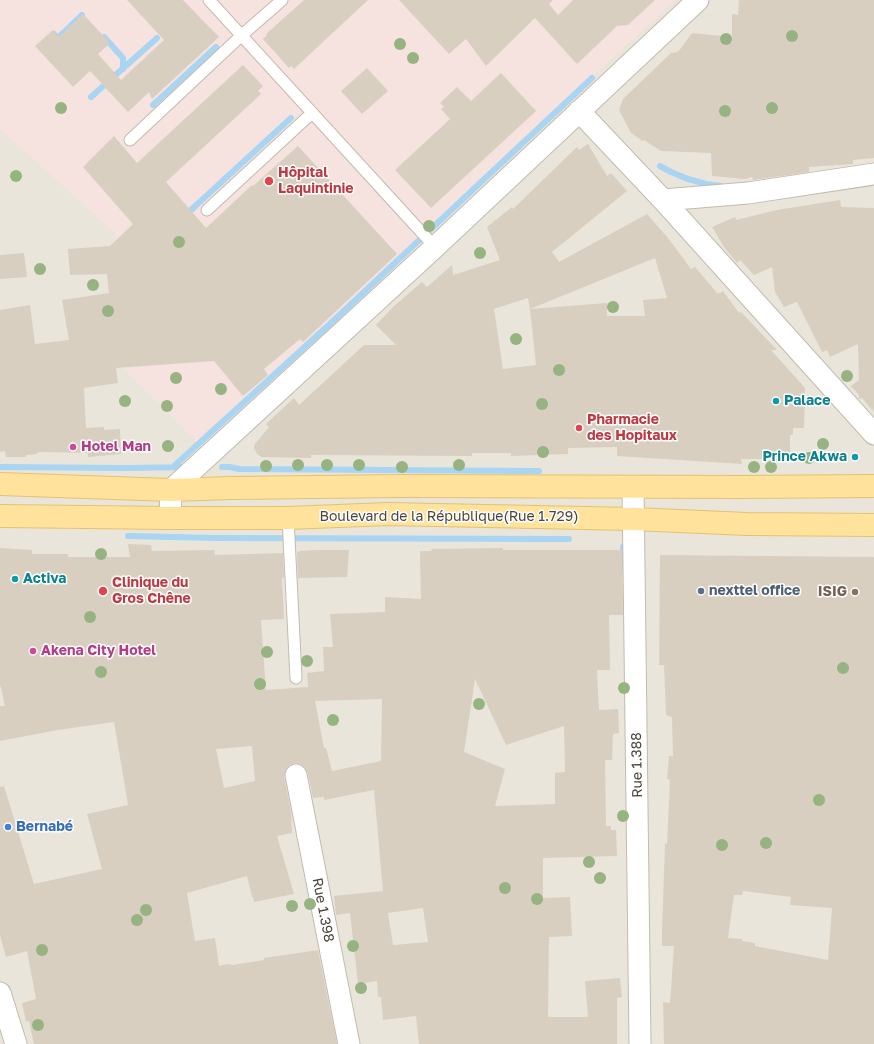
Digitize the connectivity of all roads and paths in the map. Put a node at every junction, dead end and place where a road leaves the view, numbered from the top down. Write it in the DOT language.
graph roads {
  1 [pos="209,0"];
  2 [pos="282,0"];
  3 [pos="698,0"];
  4 [pos="242,35"];
  5 [pos="579,111"];
  6 [pos="312,113"];
  7 [pos="130,140"];
  8 [pos="874,174"];
  9 [pos="663,200"];
  10 [pos="207,210"];
  11 [pos="435,247"];
  12 [pos="874,434"];
  13 [pos="0,484"];
  14 [pos="874,486"];
  15 [pos="633,487"];
  16 [pos="171,490"];
  17 [pos="0,516"];
  18 [pos="170,518"];
  19 [pos="288,518"];
  20 [pos="634,519"];
  21 [pos="874,526"];
  22 [pos="296,678"];
  23 [pos="296,775"];
  24 [pos="0,993"];
  25 [pos="16,1044"];
  26 [pos="349,1044"];
  27 [pos="640,1044"];
  1 -- 4 [label="lane"];
  2 -- 4 [label="lane"];
  3 -- 5 [label="street"];
  4 -- 6 [label="lane"];
  4 -- 7 [label="lane"];
  5 -- 9 [label="street"];
  5 -- 11 [label="street"];
  6 -- 10 [label="lane"];
  6 -- 11 [label="lane"];
  8 -- 9 [label="street"];
  9 -- 12 [label="street"];
  11 -- 16 [label="street"];
  13 -- 16 [label="main road"];
  14 -- 15 [label="main road"];
  15 -- 16 [label="main road"];
  15 -- 20 [label="street, Rue 1.388"];
  16 -- 18 [label="street"];
  17 -- 18 [label="main road, Boulevard de la République(Rue 1.729)"];
  18 -- 19 [label="main road, Boulevard de la République(Rue 1.729)"];
  19 -- 20 [label="main road, Boulevard de la République(Rue 1.729)"];
  19 -- 22 [label="lane"];
  20 -- 21 [label="main road, Boulevard de la République(Rue 1.729)"];
  20 -- 27 [label="street, Rue 1.388"];
  23 -- 26 [label="street, Rue 1.398"];
  24 -- 25 [label="street"];
}
